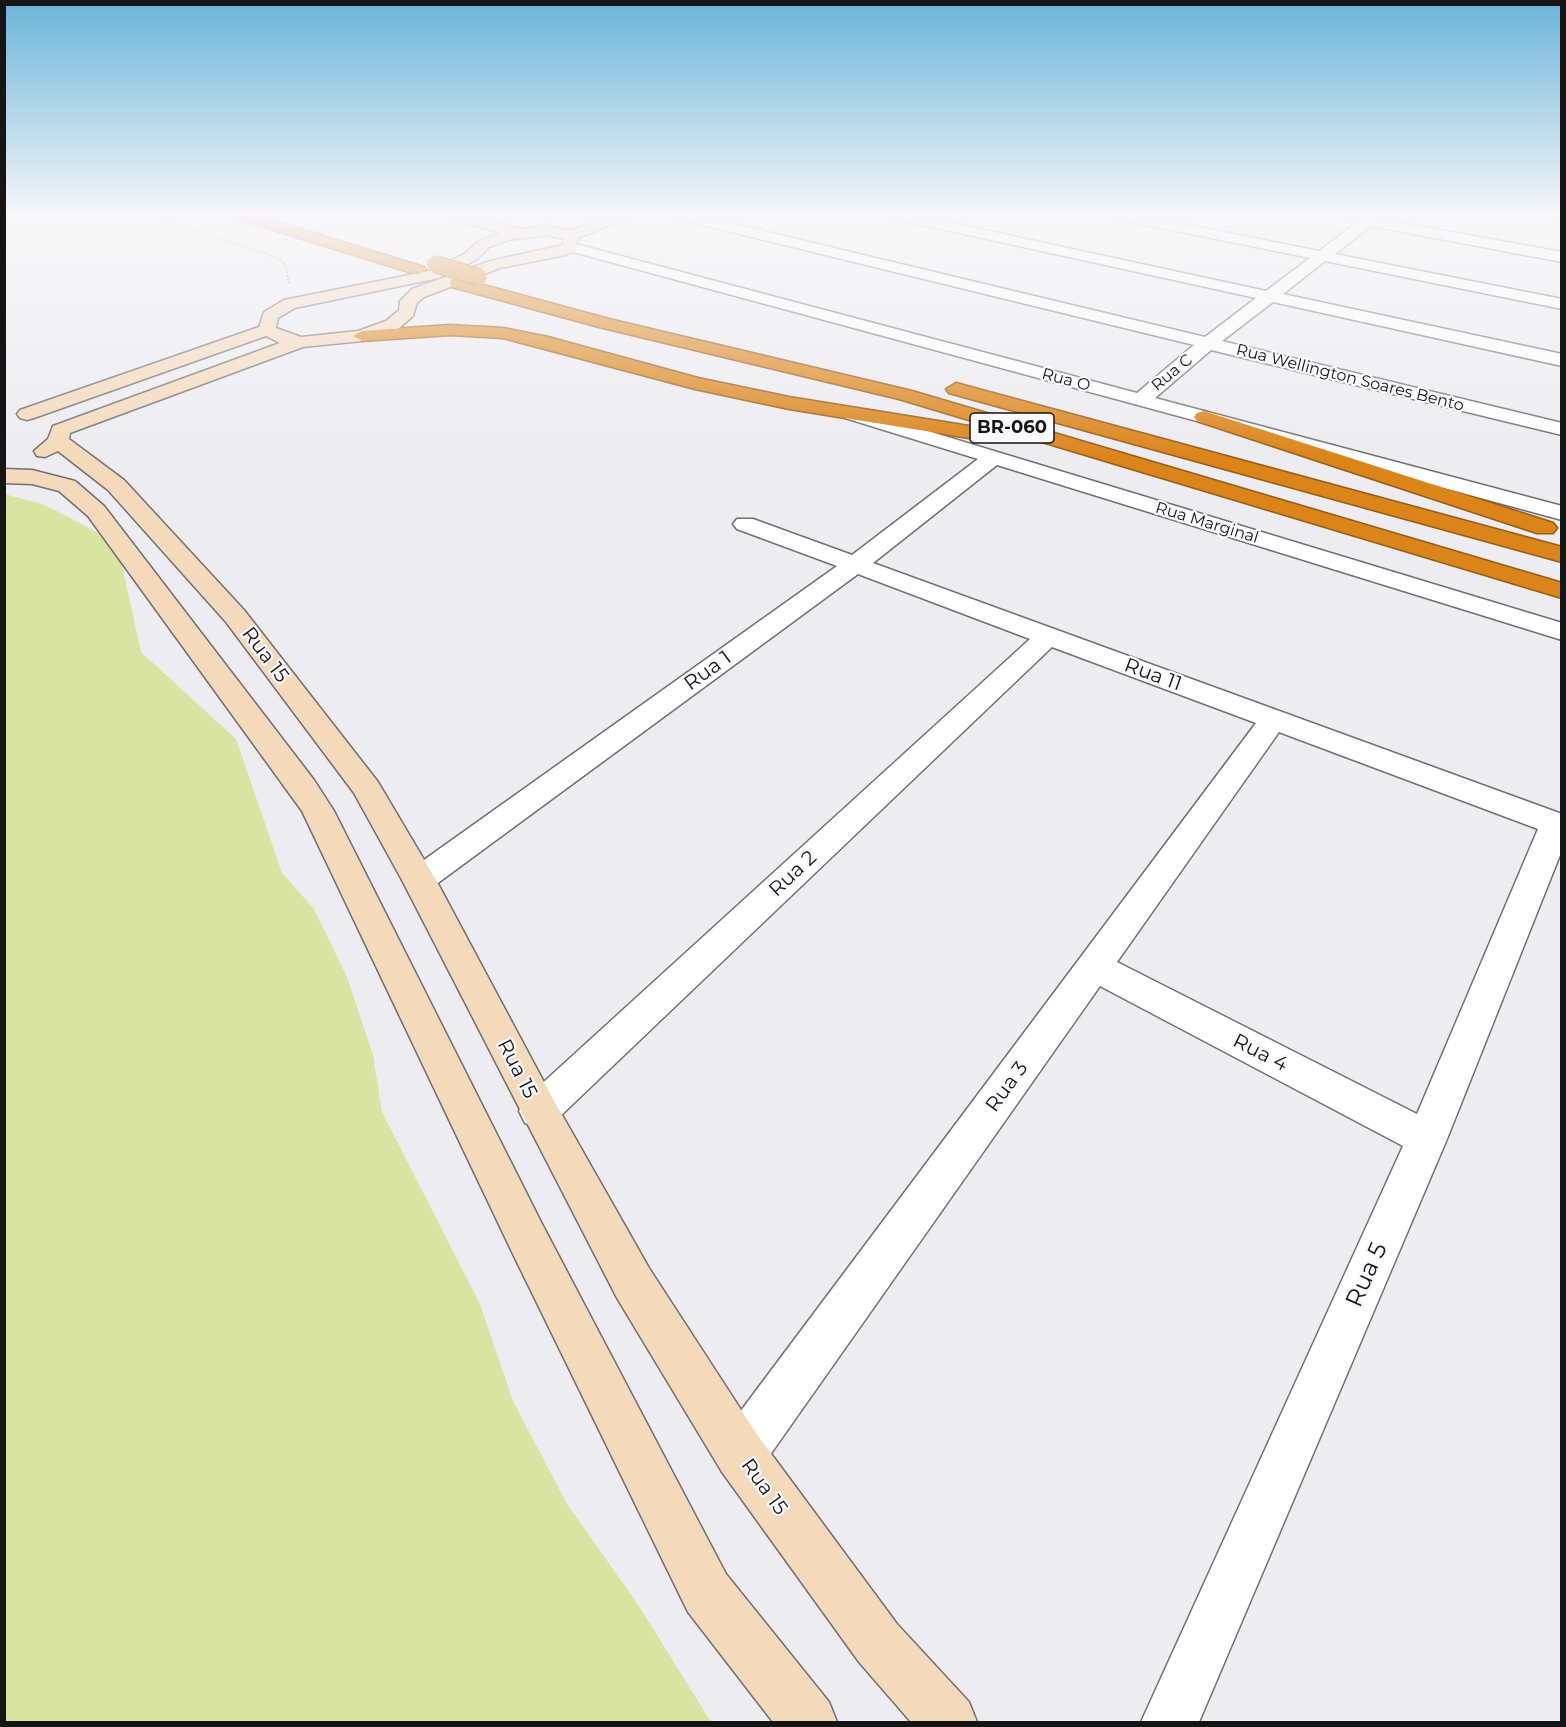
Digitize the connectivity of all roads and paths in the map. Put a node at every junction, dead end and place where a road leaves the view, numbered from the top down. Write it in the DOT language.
graph roads {
  1 [pos="290,297"];
  2 [pos="327,297"];
  3 [pos="414,297"];
  4 [pos="509,297"];
  5 [pos="554,297"];
  6 [pos="767,297"];
  7 [pos="1013,297"];
  8 [pos="1272,297"];
  9 [pos="1525,297"];
  10 [pos="290,304"];
  11 [pos="1562,304"];
  12 [pos="267,330"];
  13 [pos="362,336"];
  14 [pos="302,342"];
  15 [pos="1207,344"];
  16 [pos="1562,360"];
  17 [pos="1140,400"];
  18 [pos="4,413"];
  19 [pos="27,414"];
  20 [pos="852,414"];
  21 [pos="1204,417"];
  22 [pos="1562,429"];
  23 [pos="59,435"];
  24 [pos="1087,450"];
  25 [pos="993,458"];
  26 [pos="4,468"];
  27 [pos="4,476"];
  28 [pos="1562,513"];
  29 [pos="745,524"];
  30 [pos="1562,533"];
  31 [pos="1562,555"];
  32 [pos="855,565"];
  33 [pos="1562,591"];
  34 [pos="1562,632"];
  35 [pos="1048,636"];
  36 [pos="1274,719"];
  37 [pos="1559,825"];
  38 [pos="419,880"];
  39 [pos="1094,967"];
  40 [pos="539,1112"];
  41 [pos="1427,1139"];
  42 [pos="740,1454"];
  43 [pos="809,1722"];
  44 [pos="949,1722"];
  45 [pos="1170,1722"];
  1 -- 10 [label="path"];
  2 -- 10 [label="street"];
  3 -- 13 [label="street"];
  4 -- 24 [label="highway, BR-060"];
  5 -- 31 [label="highway, BR-060, bridge"];
  6 -- 17 [label="street, Rua O"];
  7 -- 15 [label="street, Rua Wellington Soares Bento"];
  8 -- 15 [label="street, Rua C"];
  8 -- 16 [label="street"];
  9 -- 11 [label="street"];
  10 -- 12 [label="street"];
  12 -- 14 [label="street"];
  12 -- 19 [label="street"];
  13 -- 14 [label="street"];
  13 -- 20 [label="highway"];
  14 -- 23 [label="street"];
  15 -- 17 [label="street, Rua C"];
  15 -- 22 [label="street, Rua Wellington Soares Bento"];
  17 -- 21 [label="street, Rua O"];
  18 -- 19 [label="street"];
  19 -- 23 [label="street, Rua 15"];
  20 -- 24 [label="highway"];
  20 -- 25 [label="street, Rua Marginal"];
  21 -- 28 [label="street, Rua O"];
  21 -- 30 [label="highway"];
  23 -- 26 [label="street"];
  23 -- 38 [label="street, Rua 15"];
  24 -- 33 [label="highway, BR-060"];
  25 -- 32 [label="street, Rua 1"];
  25 -- 34 [label="street, Rua Marginal"];
  27 -- 43 [label="street"];
  29 -- 32 [label="street, Rua 11"];
  32 -- 35 [label="street, Rua 11"];
  32 -- 38 [label="street, Rua 1"];
  35 -- 36 [label="street, Rua 11"];
  35 -- 40 [label="street, Rua 2"];
  36 -- 37 [label="street, Rua 11"];
  36 -- 39 [label="street, Rua 3"];
  37 -- 41 [label="street, Rua 5"];
  38 -- 40 [label="street, Rua 15"];
  39 -- 41 [label="street, Rua 4"];
  39 -- 42 [label="street, Rua 3"];
  40 -- 42 [label="street, Rua 15"];
  41 -- 45 [label="street, Rua 5"];
  42 -- 44 [label="street, Rua 15"];
}
